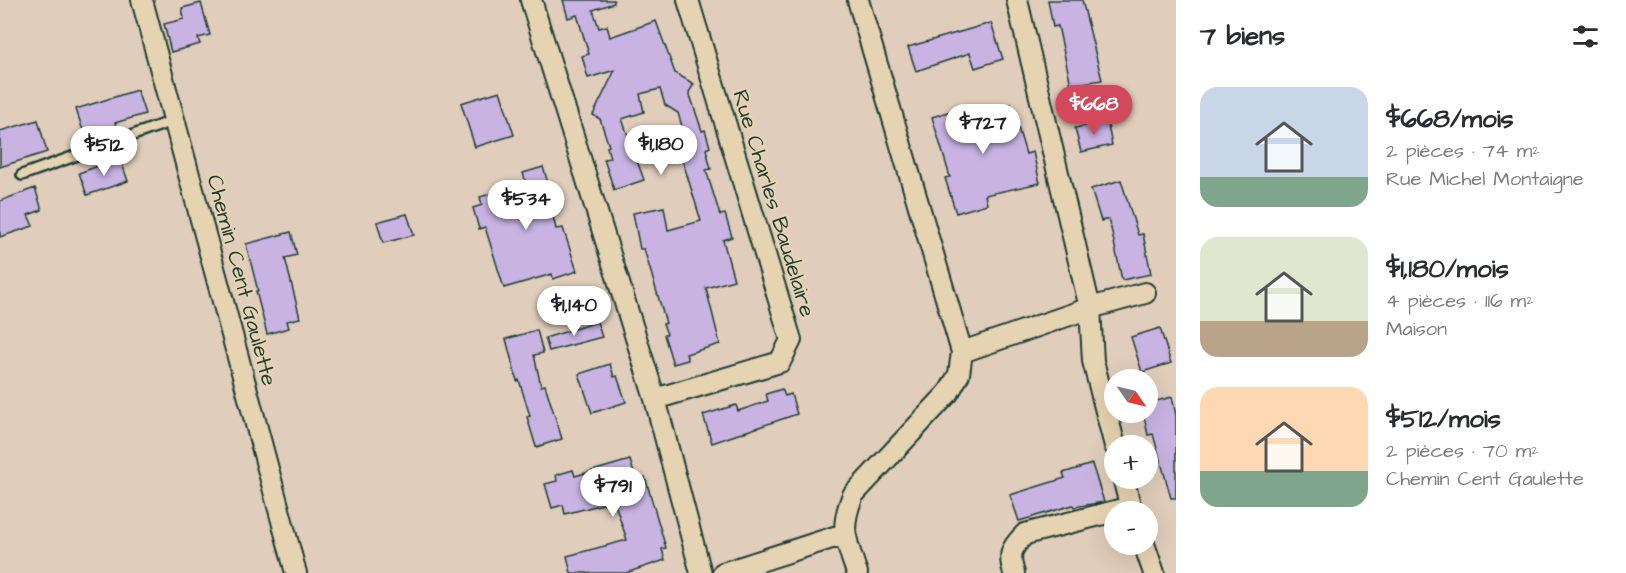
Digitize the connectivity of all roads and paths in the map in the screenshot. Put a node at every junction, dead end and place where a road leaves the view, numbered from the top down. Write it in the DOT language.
graph roads {
  1 [pos="142,0"];
  2 [pos="531,0"];
  3 [pos="688,0"];
  4 [pos="858,0"];
  5 [pos="1017,0"];
  6 [pos="175,120"];
  7 [pos="22,175"];
  8 [pos="1145,293"];
  9 [pos="1090,308"];
  10 [pos="962,352"];
  11 [pos="655,399"];
  12 [pos="1112,435"];
  13 [pos="1104,516"];
  14 [pos="844,534"];
  15 [pos="1148,555"];
  16 [pos="297,573"];
  17 [pos="701,573"];
  18 [pos="723,573"];
  19 [pos="857,573"];
  20 [pos="1014,573"];
  21 [pos="1154,573"];
  1 -- 6 [label="street, Chemin Cent Gaulette"];
  2 -- 11 [label="street"];
  3 -- 11 [label="street, Rue Charles Baudelaire"];
  4 -- 10 [label="street"];
  5 -- 9 [label="street"];
  6 -- 7 [label="lane"];
  6 -- 16 [label="street, Chemin Cent Gaulette"];
  8 -- 9 [label="street"];
  9 -- 10 [label="street"];
  9 -- 12 [label="street"];
  10 -- 14 [label="street"];
  11 -- 17 [label="street"];
  13 -- 20 [label="street"];
  14 -- 18 [label="street"];
  14 -- 19 [label="street"];
  15 -- 21 [label="street"];
}
